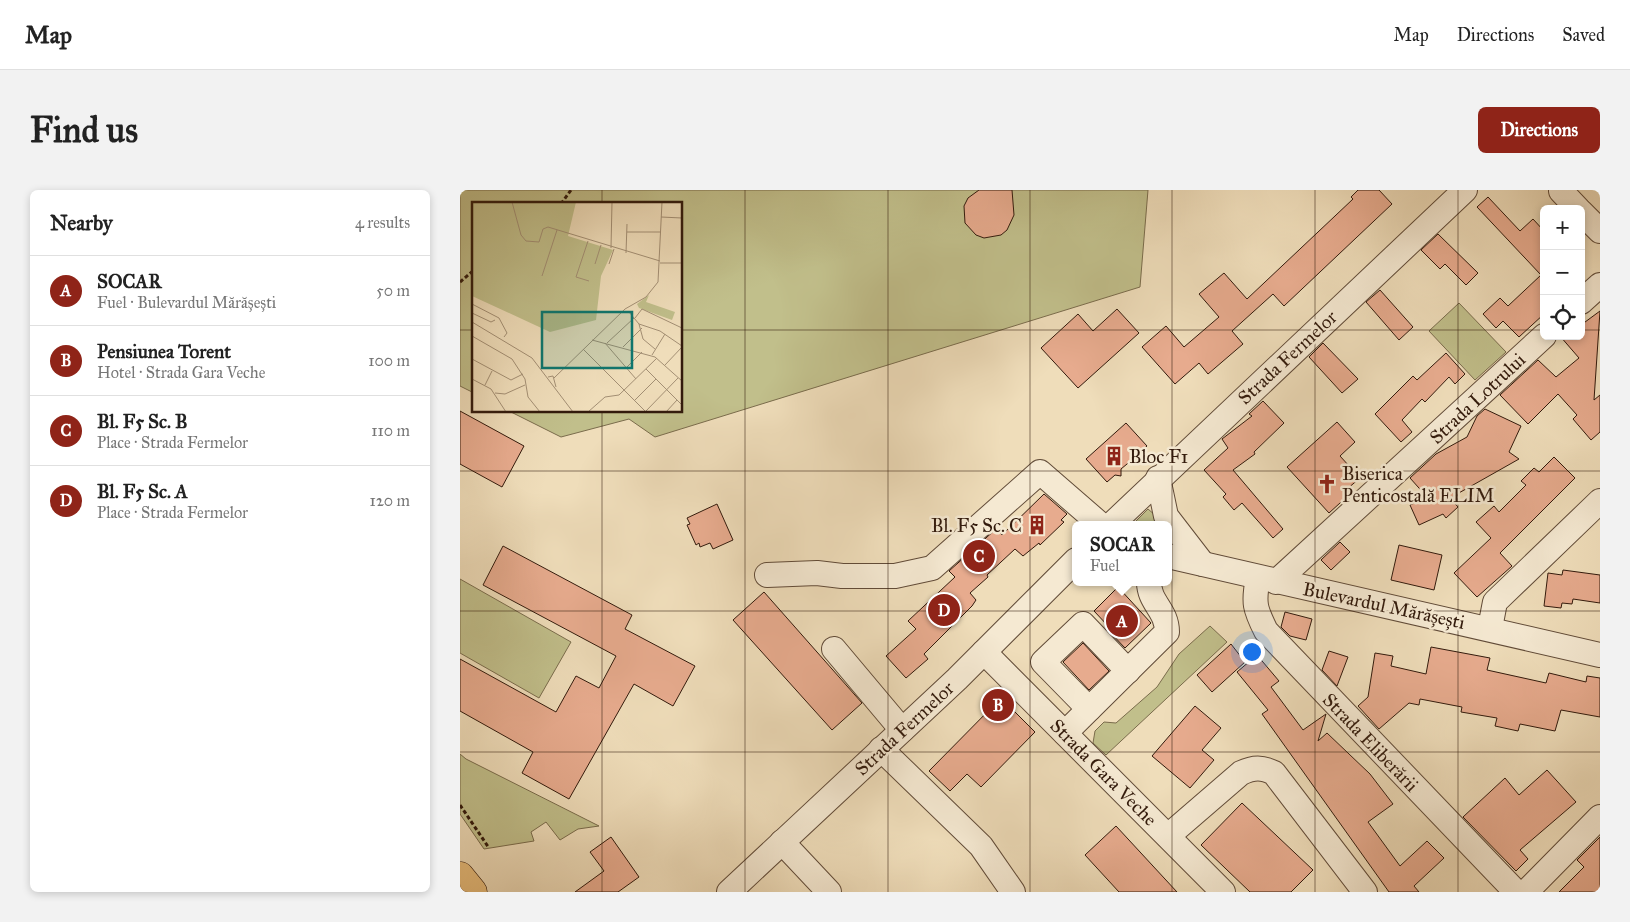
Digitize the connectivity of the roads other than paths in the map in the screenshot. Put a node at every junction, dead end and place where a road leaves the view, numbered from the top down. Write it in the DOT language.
graph roads {
  1 [pos="1465,190"];
  2 [pos="1561,191"];
  3 [pos="1574,205"];
  4 [pos="1585,216"];
  5 [pos="1600,231"];
  6 [pos="1600,285"];
  7 [pos="1585,298"];
  8 [pos="1540,340"];
  9 [pos="1158,478"];
  10 [pos="1600,501"];
  11 [pos="1165,520"];
  12 [pos="1096,521"];
  13 [pos="1115,521"];
  14 [pos="1172,528"];
  15 [pos="1172,557"];
  16 [pos="1072,564"];
  17 [pos="1203,564"];
  18 [pos="767,575"];
  19 [pos="1267,580"];
  20 [pos="1149,586"];
  21 [pos="1490,628"];
  22 [pos="834,649"];
  23 [pos="984,652"];
  24 [pos="1600,655"];
  25 [pos="1128,671"];
  26 [pos="1089,709"];
  27 [pos="902,730"];
  28 [pos="1065,733"];
  29 [pos="881,749"];
  30 [pos="1600,817"];
  31 [pos="1168,836"];
  32 [pos="782,842"];
  33 [pos="460,876"];
  34 [pos="473,892"];
  35 [pos="729,892"];
  36 [pos="829,892"];
  37 [pos="1013,892"];
  38 [pos="1223,892"];
  39 [pos="1365,892"];
  40 [pos="1516,892"];
  41 [pos="1526,892"];
  1 -- 9 [label="street, Strada Fermelor"];
  2 -- 3 [label="street"];
  4 -- 5 [label="street"];
  6 -- 7 [label="street"];
  8 -- 19 [label="street, Strada Lotrului"];
  9 -- 11 [label="street"];
  9 -- 13 [label="street, Strada Fermelor"];
  10 -- 21 [label="street"];
  12 -- 18 [label="street"];
  14 -- 17 [label="street"];
  15 -- 17 [label="street, Bulevardul Mărășești"];
  16 -- 23 [label="street, Strada Fermelor"];
  17 -- 19 [label="street, Bulevardul Mărășești"];
  19 -- 21 [label="street, Bulevardul Mărășești"];
  19 -- 40 [label="street, Strada Eliberării"];
  20 -- 25 [label="street"];
  21 -- 24 [label="street, Bulevardul Mărășești"];
  22 -- 27 [label="street"];
  23 -- 27 [label="street, Strada Fermelor"];
  23 -- 28 [label="street, Strada Gara Veche"];
  25 -- 26 [label="street"];
  25 -- 26 [label="street"];
  26 -- 28 [label="street"];
  27 -- 29 [label="street, Strada Fermelor"];
  28 -- 31 [label="street, Strada Gara Veche"];
  29 -- 32 [label="street, Strada Fermelor"];
  29 -- 37 [label="street"];
  30 -- 41 [label="street"];
  31 -- 38 [label="street, Strada Gara Veche"];
  31 -- 39 [label="street"];
  32 -- 35 [label="street, Strada Fermelor"];
  32 -- 36 [label="street"];
  33 -- 34 [label="main road"];
}
